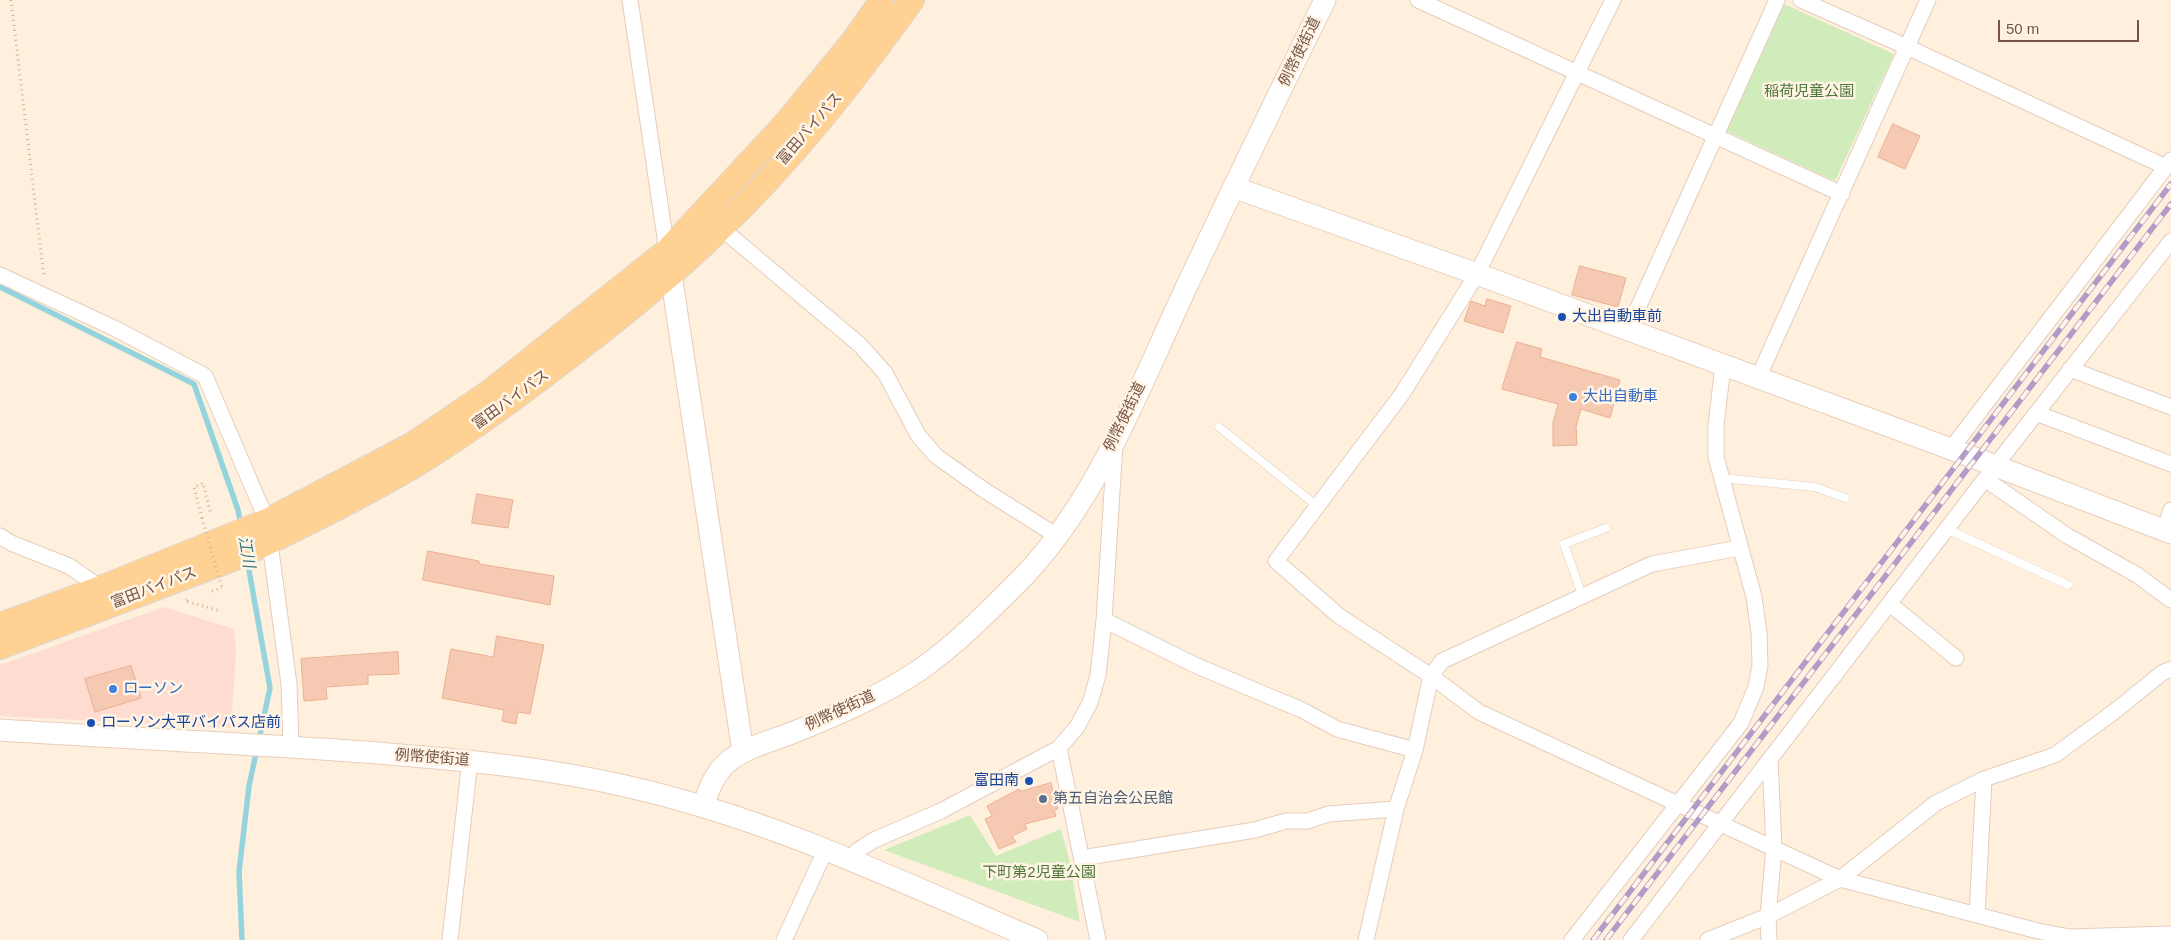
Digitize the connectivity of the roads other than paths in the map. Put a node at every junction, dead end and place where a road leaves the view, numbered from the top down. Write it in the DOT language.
graph roads {
  1 [pos="630,0"];
  2 [pos="882,0"];
  3 [pos="912,0"];
  4 [pos="1325,0"];
  5 [pos="1418,0"];
  6 [pos="1613,0"];
  7 [pos="1777,0"];
  8 [pos="1801,0"];
  9 [pos="1928,0"];
  10 [pos="1907,47"];
  11 [pos="1578,72"];
  12 [pos="1715,135"];
  13 [pos="2168,163"];
  14 [pos="1233,187"];
  15 [pos="1842,194"];
  16 [pos="721,228"];
  17 [pos="2171,241"];
  18 [pos="667,251"];
  19 [pos="671,274"];
  20 [pos="1477,274"];
  21 [pos="0,275"];
  22 [pos="1628,330"];
  23 [pos="1723,366"];
  24 [pos="2070,369"];
  25 [pos="1758,378"];
  26 [pos="2171,407"];
  27 [pos="2036,413"];
  28 [pos="1219,427"];
  29 [pos="1116,440"];
  30 [pos="1951,449"];
  31 [pos="2171,464"];
  32 [pos="1990,472"];
  33 [pos="1721,478"];
  34 [pos="1845,498"];
  35 [pos="1317,506"];
  36 [pos="2171,510"];
  37 [pos="1606,528"];
  38 [pos="1947,529"];
  39 [pos="2167,531"];
  40 [pos="264,533"];
  41 [pos="0,536"];
  42 [pos="1057,536"];
  43 [pos="232,548"];
  44 [pos="1739,548"];
  45 [pos="2068,585"];
  46 [pos="101,588"];
  47 [pos="1583,598"];
  48 [pos="2171,600"];
  49 [pos="1890,604"];
  50 [pos="1104,620"];
  51 [pos="0,625"];
  52 [pos="0,647"];
  53 [pos="1956,658"];
  54 [pos="2171,669"];
  55 [pos="1431,676"];
  56 [pos="0,730"];
  57 [pos="291,747"];
  58 [pos="1059,748"];
  59 [pos="1415,750"];
  60 [pos="743,752"];
  61 [pos="1770,759"];
  62 [pos="470,760"];
  63 [pos="1984,779"];
  64 [pos="1679,804"];
  65 [pos="703,806"];
  66 [pos="1396,809"];
  67 [pos="1721,823"];
  68 [pos="1774,848"];
  69 [pos="826,849"];
  70 [pos="1082,858"];
  71 [pos="851,859"];
  72 [pos="1840,879"];
  73 [pos="1977,915"];
  74 [pos="1768,916"];
  75 [pos="2171,934"];
  76 [pos="450,940"];
  77 [pos="784,940"];
  78 [pos="1037,940"];
  79 [pos="1099,940"];
  80 [pos="1366,940"];
  81 [pos="1572,940"];
  82 [pos="1631,940"];
  83 [pos="1708,940"];
  84 [pos="1770,940"];
  1 -- 18 [label="street"];
  2 -- 18 [label="main road, 富田バイパス"];
  3 -- 16 [label="main road, 富田バイパス"];
  4 -- 14 [label="street, 例幣使街道"];
  5 -- 11 [label="street"];
  6 -- 11 [label="street"];
  7 -- 12 [label="street"];
  8 -- 10 [label="street"];
  9 -- 10 [label="street"];
  10 -- 13 [label="street"];
  10 -- 15 [label="street"];
  11 -- 12 [label="street"];
  11 -- 20 [label="street"];
  12 -- 15 [label="street"];
  12 -- 22 [label="street"];
  13 -- 30 [label="street"];
  14 -- 20 [label="street"];
  14 -- 29 [label="street, 例幣使街道"];
  15 -- 25 [label="street"];
  16 -- 19 [label="main road, 富田バイパス"];
  16 -- 42 [label="street"];
  17 -- 24 [label="street"];
  18 -- 19 [label="street"];
  18 -- 40 [label="main road, 富田バイパス"];
  19 -- 40 [label="main road, 富田バイパス"];
  19 -- 60 [label="street"];
  20 -- 22 [label="street"];
  20 -- 35 [label="street"];
  21 -- 40 [label="street"];
  22 -- 23 [label="street"];
  23 -- 25 [label="street"];
  23 -- 33 [label="street"];
  24 -- 26 [label="street"];
  24 -- 27 [label="street"];
  25 -- 30 [label="street"];
  27 -- 31 [label="street"];
  27 -- 32 [label="street"];
  28 -- 35 [label="lane"];
  29 -- 42 [label="street, 例幣使街道"];
  29 -- 50 [label="street"];
  30 -- 32 [label="street"];
  32 -- 38 [label="street"];
  32 -- 39 [label="street"];
  32 -- 48 [label="street"];
  33 -- 34 [label="lane"];
  33 -- 44 [label="street"];
  35 -- 55 [label="street"];
  36 -- 39 [label="street"];
  37 -- 47 [label="lane"];
  38 -- 45 [label="lane"];
  38 -- 49 [label="street"];
  40 -- 43 [label="main road, 富田バイパス"];
  40 -- 57 [label="street"];
  41 -- 46 [label="street"];
  42 -- 60 [label="street, 例幣使街道"];
  43 -- 46 [label="main road, 富田バイパス"];
  43 -- 52 [label="main road, 富田バイパス"];
  44 -- 47 [label="street"];
  44 -- 64 [label="street"];
  46 -- 51 [label="main road, 富田バイパス"];
  47 -- 55 [label="street"];
  49 -- 53 [label="street"];
  49 -- 61 [label="street"];
  50 -- 58 [label="street"];
  50 -- 59 [label="street"];
  54 -- 63 [label="street"];
  55 -- 59 [label="street"];
  55 -- 64 [label="street"];
  56 -- 57 [label="street, 例幣使街道"];
  57 -- 62 [label="street, 例幣使街道"];
  58 -- 70 [label="street"];
  58 -- 71 [label="street"];
  59 -- 66 [label="street"];
  60 -- 65 [label="street, 例幣使街道"];
  61 -- 67 [label="street"];
  61 -- 68 [label="street"];
  62 -- 65 [label="street, 例幣使街道"];
  62 -- 76 [label="street"];
  63 -- 72 [label="street"];
  63 -- 73 [label="street"];
  64 -- 67 [label="street"];
  64 -- 81 [label="street"];
  65 -- 69 [label="street"];
  66 -- 70 [label="street"];
  66 -- 80 [label="street"];
  67 -- 68 [label="street"];
  67 -- 82 [label="street"];
  68 -- 72 [label="street"];
  68 -- 74 [label="street"];
  69 -- 71 [label="street"];
  69 -- 77 [label="street"];
  70 -- 79 [label="street"];
  71 -- 78 [label="street"];
  72 -- 73 [label="street"];
  72 -- 74 [label="street"];
  73 -- 75 [label="street"];
  74 -- 83 [label="street"];
  74 -- 84 [label="street"];
}
